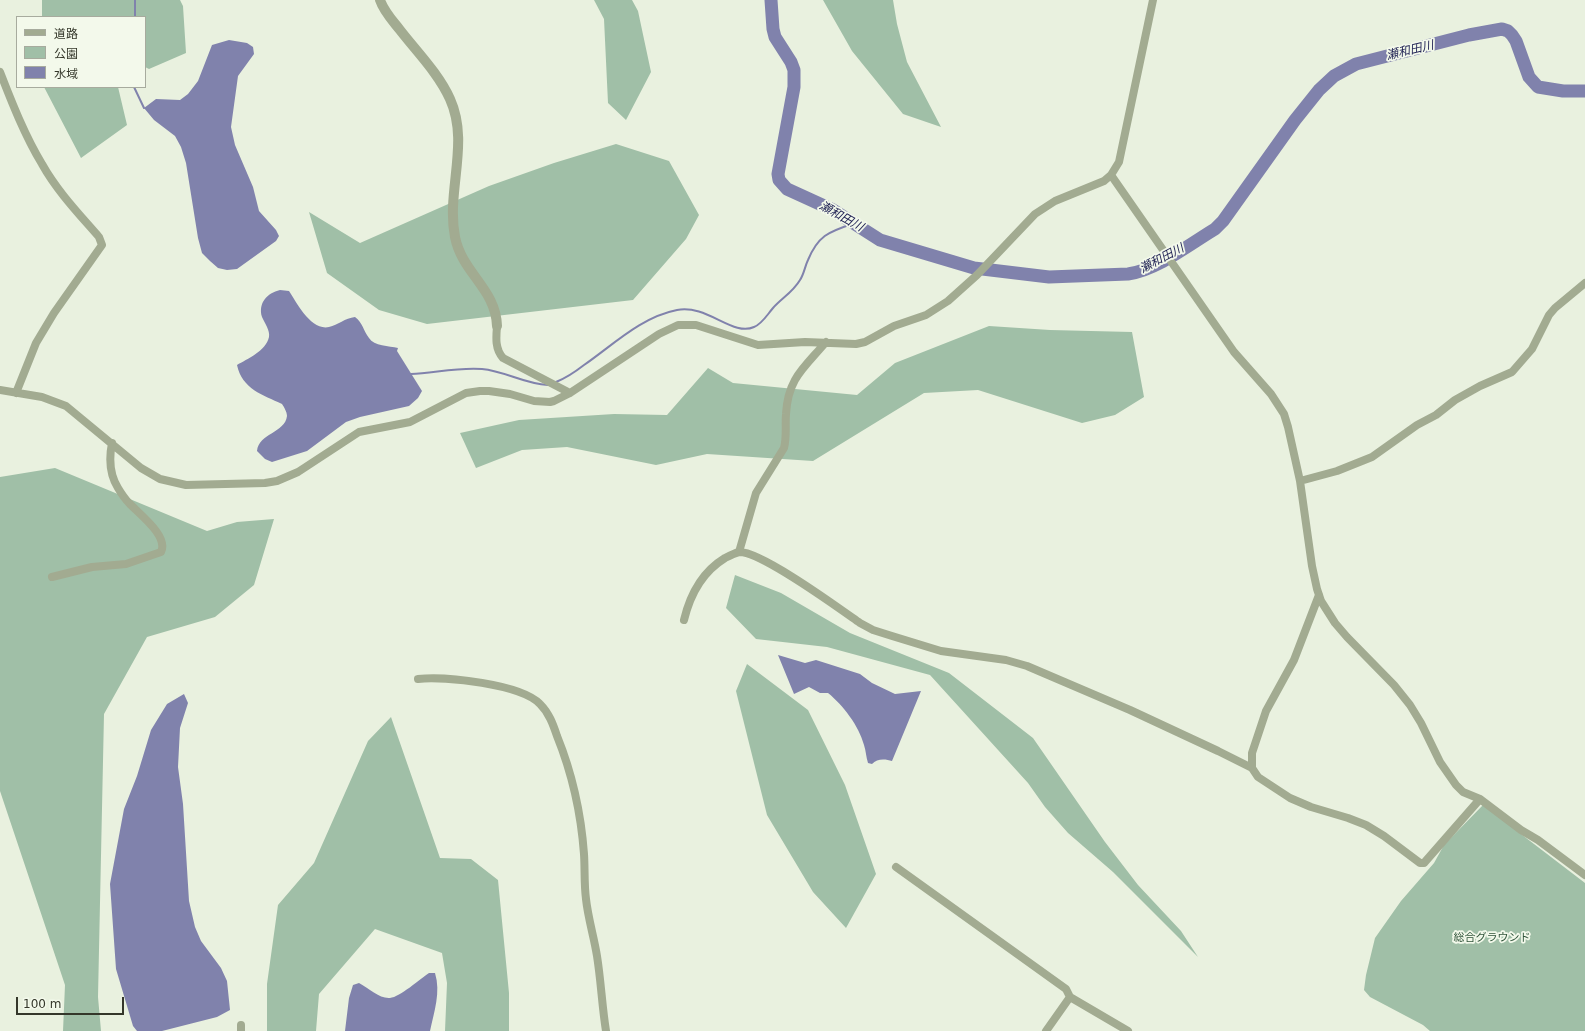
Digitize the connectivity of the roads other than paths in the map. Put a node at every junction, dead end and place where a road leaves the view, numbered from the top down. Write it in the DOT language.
graph roads {
  1 [pos="380,0"];
  2 [pos="1153,0"];
  3 [pos="0,72"];
  4 [pos="1111,175"];
  5 [pos="1585,283"];
  6 [pos="497,326"];
  7 [pos="826,342"];
  8 [pos="0,390"];
  9 [pos="16,393"];
  10 [pos="570,393"];
  11 [pos="112,443"];
  12 [pos="1300,481"];
  13 [pos="739,552"];
  14 [pos="52,577"];
  15 [pos="1319,595"];
  16 [pos="684,620"];
  17 [pos="418,679"];
  18 [pos="1252,768"];
  19 [pos="1480,799"];
  20 [pos="896,867"];
  21 [pos="1585,875"];
  22 [pos="1070,996"];
  23 [pos="606,1031"];
  24 [pos="1046,1031"];
  25 [pos="1128,1031"];
  1 -- 6 [label="street"];
  2 -- 4 [label="street"];
  3 -- 9 [label="street"];
  4 -- 7 [label="street"];
  4 -- 12 [label="street"];
  5 -- 12 [label="street"];
  6 -- 10 [label="street"];
  7 -- 10 [label="street"];
  7 -- 13 [label="street"];
  8 -- 9 [label="street"];
  9 -- 11 [label="street"];
  10 -- 11 [label="street"];
  11 -- 14 [label="street"];
  12 -- 15 [label="street"];
  13 -- 16 [label="street"];
  13 -- 18 [label="street"];
  15 -- 18 [label="street"];
  15 -- 19 [label="street"];
  17 -- 23 [label="street"];
  18 -- 19 [label="street"];
  19 -- 21 [label="street"];
  20 -- 22 [label="street"];
  22 -- 24 [label="street"];
  22 -- 25 [label="street"];
}
